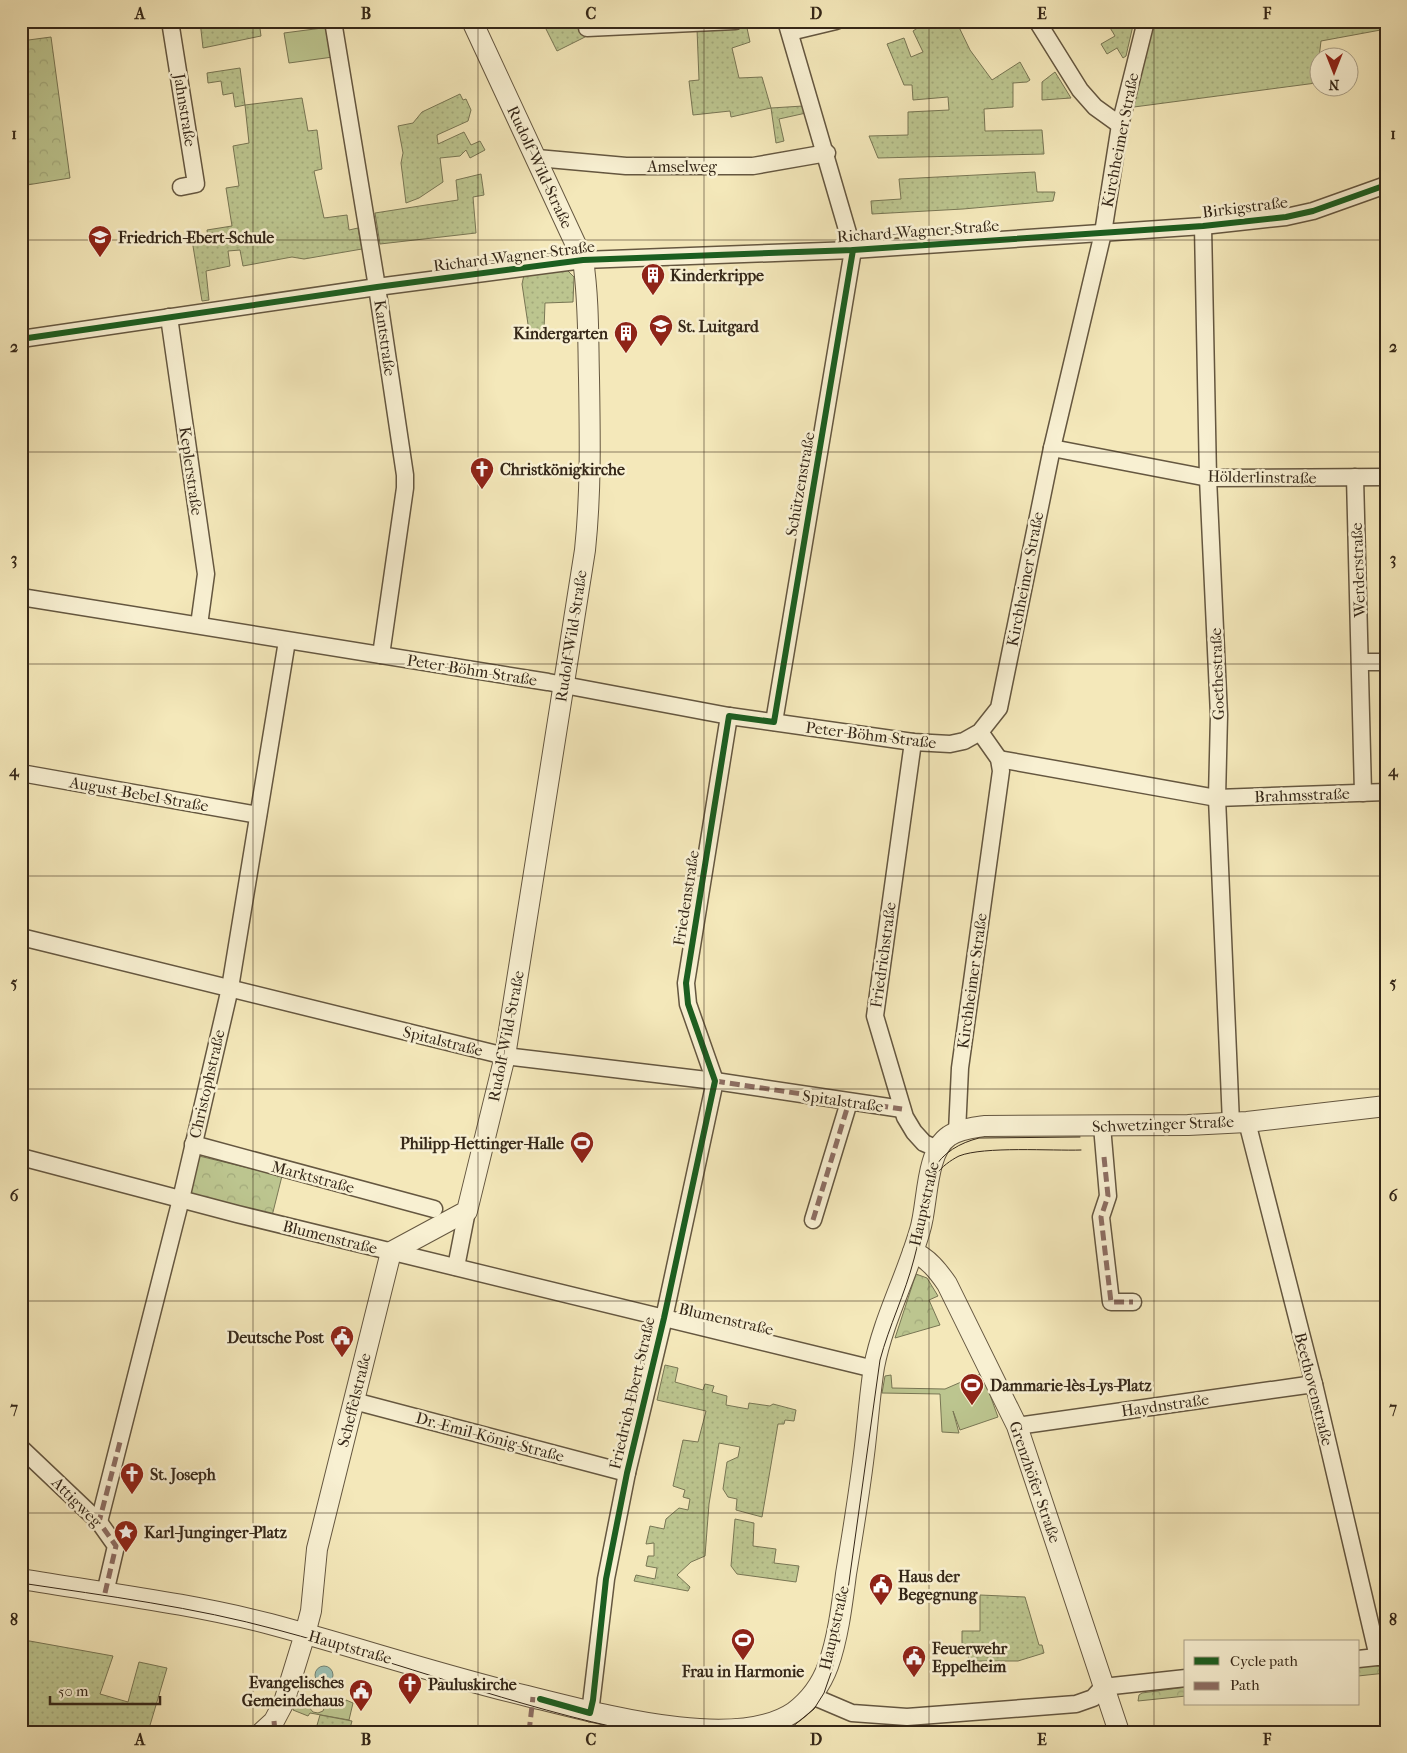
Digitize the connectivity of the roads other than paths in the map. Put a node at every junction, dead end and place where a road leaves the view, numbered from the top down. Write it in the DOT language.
graph roads {
  1 [pos="170,21"];
  2 [pos="333,21"];
  3 [pos="472,21"];
  4 [pos="735,21"];
  5 [pos="836,21"];
  6 [pos="1037,21"];
  7 [pos="1146,21"];
  8 [pos="788,27"];
  9 [pos="587,28"];
  10 [pos="1120,125"];
  11 [pos="827,153"];
  12 [pos="537,158"];
  13 [pos="1386,185"];
  14 [pos="181,187"];
  15 [pos="1204,226"];
  16 [pos="1103,232"];
  17 [pos="853,250"];
  18 [pos="583,260"];
  19 [pos="377,287"];
  20 [pos="169,317"];
  21 [pos="21,339"];
  22 [pos="1052,448"];
  23 [pos="1386,477"];
  24 [pos="1208,478"];
  25 [pos="1355,478"];
  26 [pos="21,597"];
  27 [pos="199,625"];
  28 [pos="287,641"];
  29 [pos="381,655"];
  30 [pos="1360,662"];
  31 [pos="1386,662"];
  32 [pos="564,686"];
  33 [pos="729,716"];
  34 [pos="774,722"];
  35 [pos="980,732"];
  36 [pos="913,742"];
  37 [pos="999,759"];
  38 [pos="21,773"];
  39 [pos="1386,792"];
  40 [pos="1363,794"];
  41 [pos="1217,798"];
  42 [pos="258,815"];
  43 [pos="21,937"];
  44 [pos="230,988"];
  45 [pos="505,1056"];
  46 [pos="714,1081"];
  47 [pos="849,1102"];
  48 [pos="1386,1106"];
  49 [pos="902,1109"];
  50 [pos="1239,1122"];
  51 [pos="1102,1126"];
  52 [pos="946,1141"];
  53 [pos="193,1144"];
  54 [pos="21,1157"];
  55 [pos="181,1199"];
  56 [pos="434,1209"];
  57 [pos="467,1212"];
  58 [pos="813,1220"];
  59 [pos="391,1252"];
  60 [pos="913,1252"];
  61 [pos="456,1267"];
  62 [pos="1133,1302"];
  63 [pos="664,1318"];
  64 [pos="874,1369"];
  65 [pos="1314,1384"];
  66 [pos="354,1401"];
  67 [pos="1017,1426"];
  68 [pos="21,1448"];
  69 [pos="627,1473"];
  70 [pos="99,1522"];
  71 [pos="21,1579"];
  72 [pos="105,1593"];
  73 [pos="305,1634"];
  74 [pos="1382,1657"];
  75 [pos="1360,1659"];
  76 [pos="1184,1678"];
  77 [pos="1103,1687"];
  78 [pos="812,1696"];
  79 [pos="590,1713"];
  80 [pos="270,1728"];
  81 [pos="727,1731"];
  82 [pos="1119,1732"];
  1 -- 14 [label="street, Jahnstraße"];
  2 -- 19 [label="street, Kantstraße"];
  3 -- 12 [label="street, Rudolf-Wild-Straße"];
  4 -- 9 [label="street"];
  5 -- 8 [label="street"];
  6 -- 10 [label="street"];
  7 -- 10 [label="street, Kirchheimer Straße"];
  8 -- 11 [label="street, Schützenstraße"];
  10 -- 16 [label="street, Kirchheimer Straße"];
  11 -- 12 [label="street, Amselweg"];
  11 -- 17 [label="street, Schützenstraße"];
  12 -- 18 [label="street, Rudolf-Wild-Straße"];
  13 -- 15 [label="street, Birkigstraße"];
  15 -- 16 [label="street, Birkigstraße"];
  15 -- 24 [label="street, Goethestraße"];
  16 -- 17 [label="street, Richard-Wagner-Straße"];
  16 -- 22 [label="street, Kirchheimer Straße"];
  17 -- 18 [label="street, Richard-Wagner-Straße"];
  17 -- 34 [label="street, Schützenstraße"];
  18 -- 19 [label="street, Richard-Wagner-Straße"];
  18 -- 32 [label="street, Rudolf-Wild-Straße"];
  19 -- 20 [label="street, Richard-Wagner-Straße"];
  19 -- 29 [label="street, Kantstraße"];
  20 -- 21 [label="street, Richard-Wagner-Straße"];
  20 -- 27 [label="street, Keplerstraße"];
  22 -- 24 [label="street, Hölderlinstraße"];
  22 -- 35 [label="street, Kirchheimer Straße"];
  23 -- 25 [label="street, Hölderlinstraße"];
  24 -- 25 [label="street, Hölderlinstraße"];
  24 -- 41 [label="street, Goethestraße"];
  25 -- 30 [label="street, Werderstraße"];
  26 -- 27 [label="street, Peter-Böhm-Straße"];
  27 -- 28 [label="street, Peter-Böhm-Straße"];
  28 -- 29 [label="street, Peter-Böhm-Straße"];
  28 -- 42 [label="street, Christophstraße"];
  29 -- 32 [label="street, Peter-Böhm-Straße"];
  30 -- 31 [label="street"];
  30 -- 40 [label="street, Werderstraße"];
  32 -- 33 [label="street, Peter-Böhm-Straße"];
  32 -- 45 [label="street, Rudolf-Wild-Straße"];
  33 -- 34 [label="street, Peter-Böhm-Straße"];
  33 -- 46 [label="street, Friedenstraße"];
  34 -- 36 [label="street, Peter-Böhm-Straße"];
  35 -- 36 [label="street, Peter-Böhm-Straße"];
  35 -- 37 [label="street"];
  36 -- 49 [label="street, Friedrichstraße"];
  37 -- 41 [label="street"];
  37 -- 52 [label="street, Kirchheimer Straße"];
  38 -- 42 [label="street, August-Bebel-Straße"];
  39 -- 40 [label="street, Brahmsstraße"];
  40 -- 41 [label="street, Brahmsstraße"];
  41 -- 50 [label="street, Goethestraße"];
  42 -- 44 [label="street, Christophstraße"];
  43 -- 44 [label="street, Spitalstraße"];
  44 -- 45 [label="street, Spitalstraße"];
  44 -- 53 [label="street, Christophstraße"];
  45 -- 46 [label="street, Spitalstraße"];
  45 -- 57 [label="street, Rudolf-Wild-Straße"];
  46 -- 47 [label="street, Spitalstraße"];
  46 -- 63 [label="street, Friedrich-Ebert-Straße"];
  47 -- 49 [label="street, Spitalstraße"];
  47 -- 58 [label="street"];
  48 -- 50 [label="street, Schwetzinger Straße"];
  49 -- 52 [label="street, Friedrichstraße"];
  50 -- 51 [label="street, Schwetzinger Straße"];
  50 -- 65 [label="street, Beethovenstraße"];
  51 -- 52 [label="street, Schwetzinger Straße"];
  51 -- 62 [label="street"];
  52 -- 60 [label="street, Hauptstraße"];
  53 -- 55 [label="street, Christophstraße"];
  53 -- 56 [label="street, Marktstraße"];
  54 -- 55 [label="street, Blumenstraße"];
  55 -- 59 [label="street, Blumenstraße"];
  55 -- 70 [label="street, Christophstraße"];
  57 -- 59 [label="street"];
  57 -- 61 [label="street, Rudolf-Wild-Straße"];
  59 -- 61 [label="street, Blumenstraße"];
  59 -- 66 [label="street, Scheffelstraße"];
  60 -- 64 [label="street, Hauptstraße"];
  60 -- 67 [label="street, Grenzhöfer Straße"];
  61 -- 63 [label="street, Blumenstraße"];
  63 -- 64 [label="street, Blumenstraße"];
  63 -- 69 [label="street, Friedrich-Ebert-Straße"];
  64 -- 78 [label="street, Hauptstraße"];
  65 -- 67 [label="street, Haydnstraße"];
  65 -- 74 [label="street, Beethovenstraße"];
  66 -- 69 [label="street, Dr.-Emil-König-Straße"];
  66 -- 73 [label="street, Scheffelstraße"];
  67 -- 77 [label="street, Grenzhöfer Straße"];
  68 -- 70 [label="street, Attigweg"];
  69 -- 79 [label="street, Friedrich-Ebert-Straße"];
  70 -- 72 [label="street, Attigweg"];
  71 -- 72 [label="street, Hauptstraße"];
  72 -- 73 [label="street, Hauptstraße"];
  73 -- 79 [label="street, Hauptstraße"];
  73 -- 80 [label="street, Scheffelstraße"];
  74 -- 75 [label="street"];
  76 -- 77 [label="street"];
  77 -- 78 [label="street"];
  77 -- 82 [label="street, Grenzhöfer Straße"];
  78 -- 81 [label="street, Hauptstraße"];
  79 -- 81 [label="street, Hauptstraße"];
}
